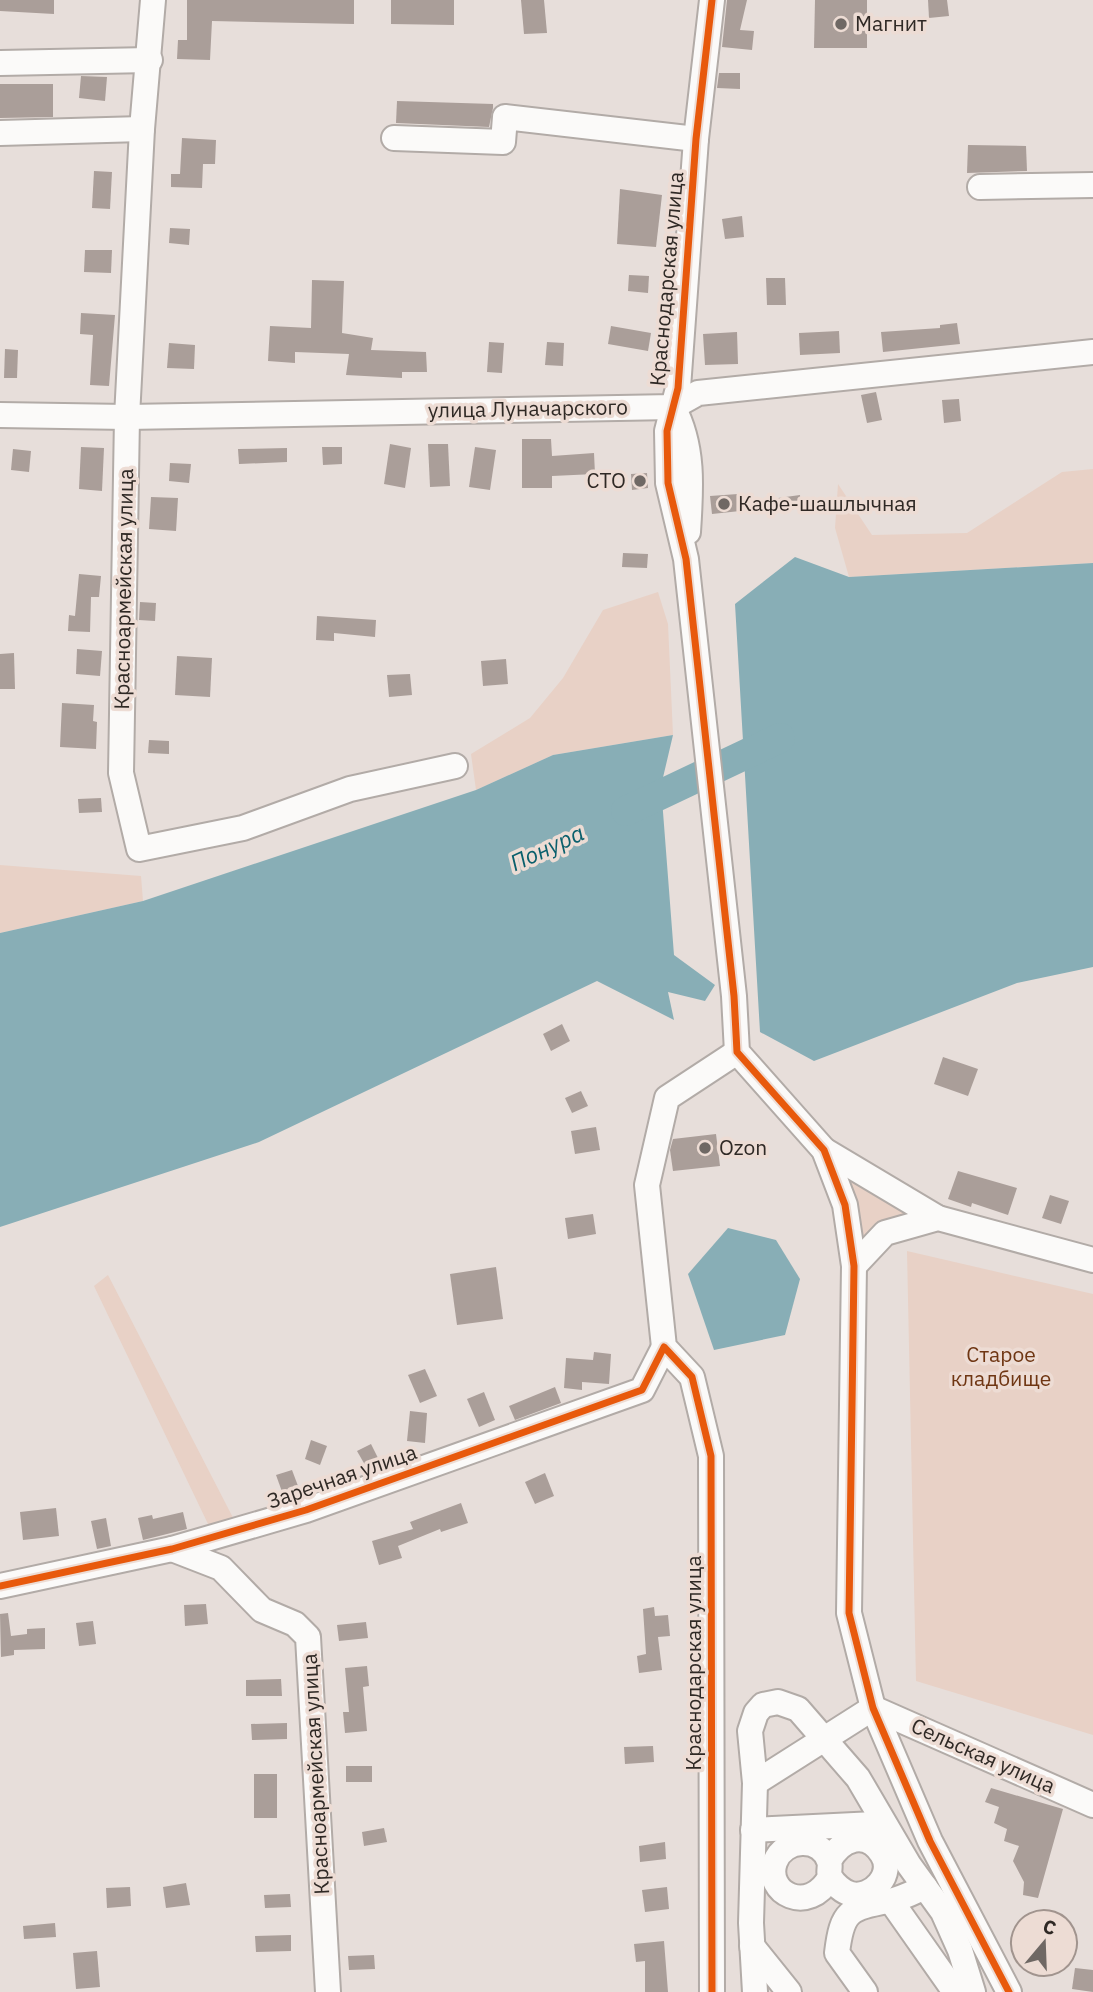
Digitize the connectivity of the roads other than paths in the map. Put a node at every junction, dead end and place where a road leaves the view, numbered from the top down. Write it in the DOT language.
graph roads {
  1 [pos="153,0"];
  2 [pos="712,0"];
  3 [pos="150,60"];
  4 [pos="0,63"];
  5 [pos="142,129"];
  6 [pos="0,133"];
  7 [pos="394,138"];
  8 [pos="696,139"];
  9 [pos="1093,185"];
  10 [pos="980,187"];
  11 [pos="1093,352"];
  12 [pos="673,407"];
  13 [pos="0,415"];
  14 [pos="127,417"];
  15 [pos="455,766"];
  16 [pos="737,1052"];
  17 [pos="824,1150"];
  18 [pos="938,1218"];
  19 [pos="1093,1261"];
  20 [pos="854,1266"];
  21 [pos="664,1347"];
  22 [pos="172,1549"];
  23 [pos="0,1586"];
  24 [pos="873,1707"];
  25 [pos="822,1740"];
  26 [pos="755,1783"];
  27 [pos="1090,1798"];
  28 [pos="753,1830"];
  29 [pos="882,1842"];
  30 [pos="909,1866"];
  31 [pos="925,1887"];
  32 [pos="891,1901"];
  33 [pos="752,1946"];
  34 [pos="328,1992"];
  35 [pos="712,1992"];
  36 [pos="754,1992"];
  37 [pos="789,1992"];
  38 [pos="865,1992"];
  39 [pos="955,1992"];
  40 [pos="973,1992"];
  41 [pos="1009,1992"];
  1 -- 3 [label="street, Красноармейская улица"];
  2 -- 8 [label="street, Краснодарская улица"];
  3 -- 4 [label="street"];
  3 -- 5 [label="street, Красноармейская улица"];
  5 -- 6 [label="street"];
  5 -- 14 [label="street, Красноармейская улица"];
  7 -- 8 [label="street"];
  8 -- 12 [label="street, Краснодарская улица"];
  9 -- 10 [label="street"];
  11 -- 12 [label="street, улица Луначарского"];
  12 -- 14 [label="street, улица Луначарского"];
  12 -- 16 [label="street, Краснодарская улица"];
  13 -- 14 [label="street, улица Луначарского"];
  14 -- 15 [label="street, Красноармейская улица"];
  16 -- 17 [label="street"];
  16 -- 21 [label="street"];
  17 -- 18 [label="street"];
  17 -- 20 [label="street"];
  18 -- 19 [label="street"];
  18 -- 20 [label="street"];
  20 -- 24 [label="street"];
  21 -- 22 [label="street, Заречная улица"];
  21 -- 35 [label="street, Краснодарская улица"];
  22 -- 23 [label="street, Заречная улица"];
  22 -- 34 [label="street, Красноармейская улица"];
  24 -- 25 [label="street"];
  24 -- 27 [label="street, Сельская улица"];
  24 -- 41 [label="street"];
  25 -- 26 [label="street"];
  25 -- 26 [label="street"];
  25 -- 29 [label="street"];
  26 -- 28 [label="street"];
  28 -- 29 [label="street"];
  28 -- 33 [label="street"];
  29 -- 29 [label="street"];
  29 -- 30 [label="street"];
  29 -- 30 [label="street"];
  30 -- 31 [label="street"];
  31 -- 32 [label="street"];
  31 -- 40 [label="street"];
  32 -- 38 [label="street"];
  32 -- 39 [label="street"];
  33 -- 36 [label="street"];
  33 -- 37 [label="street"];
}
